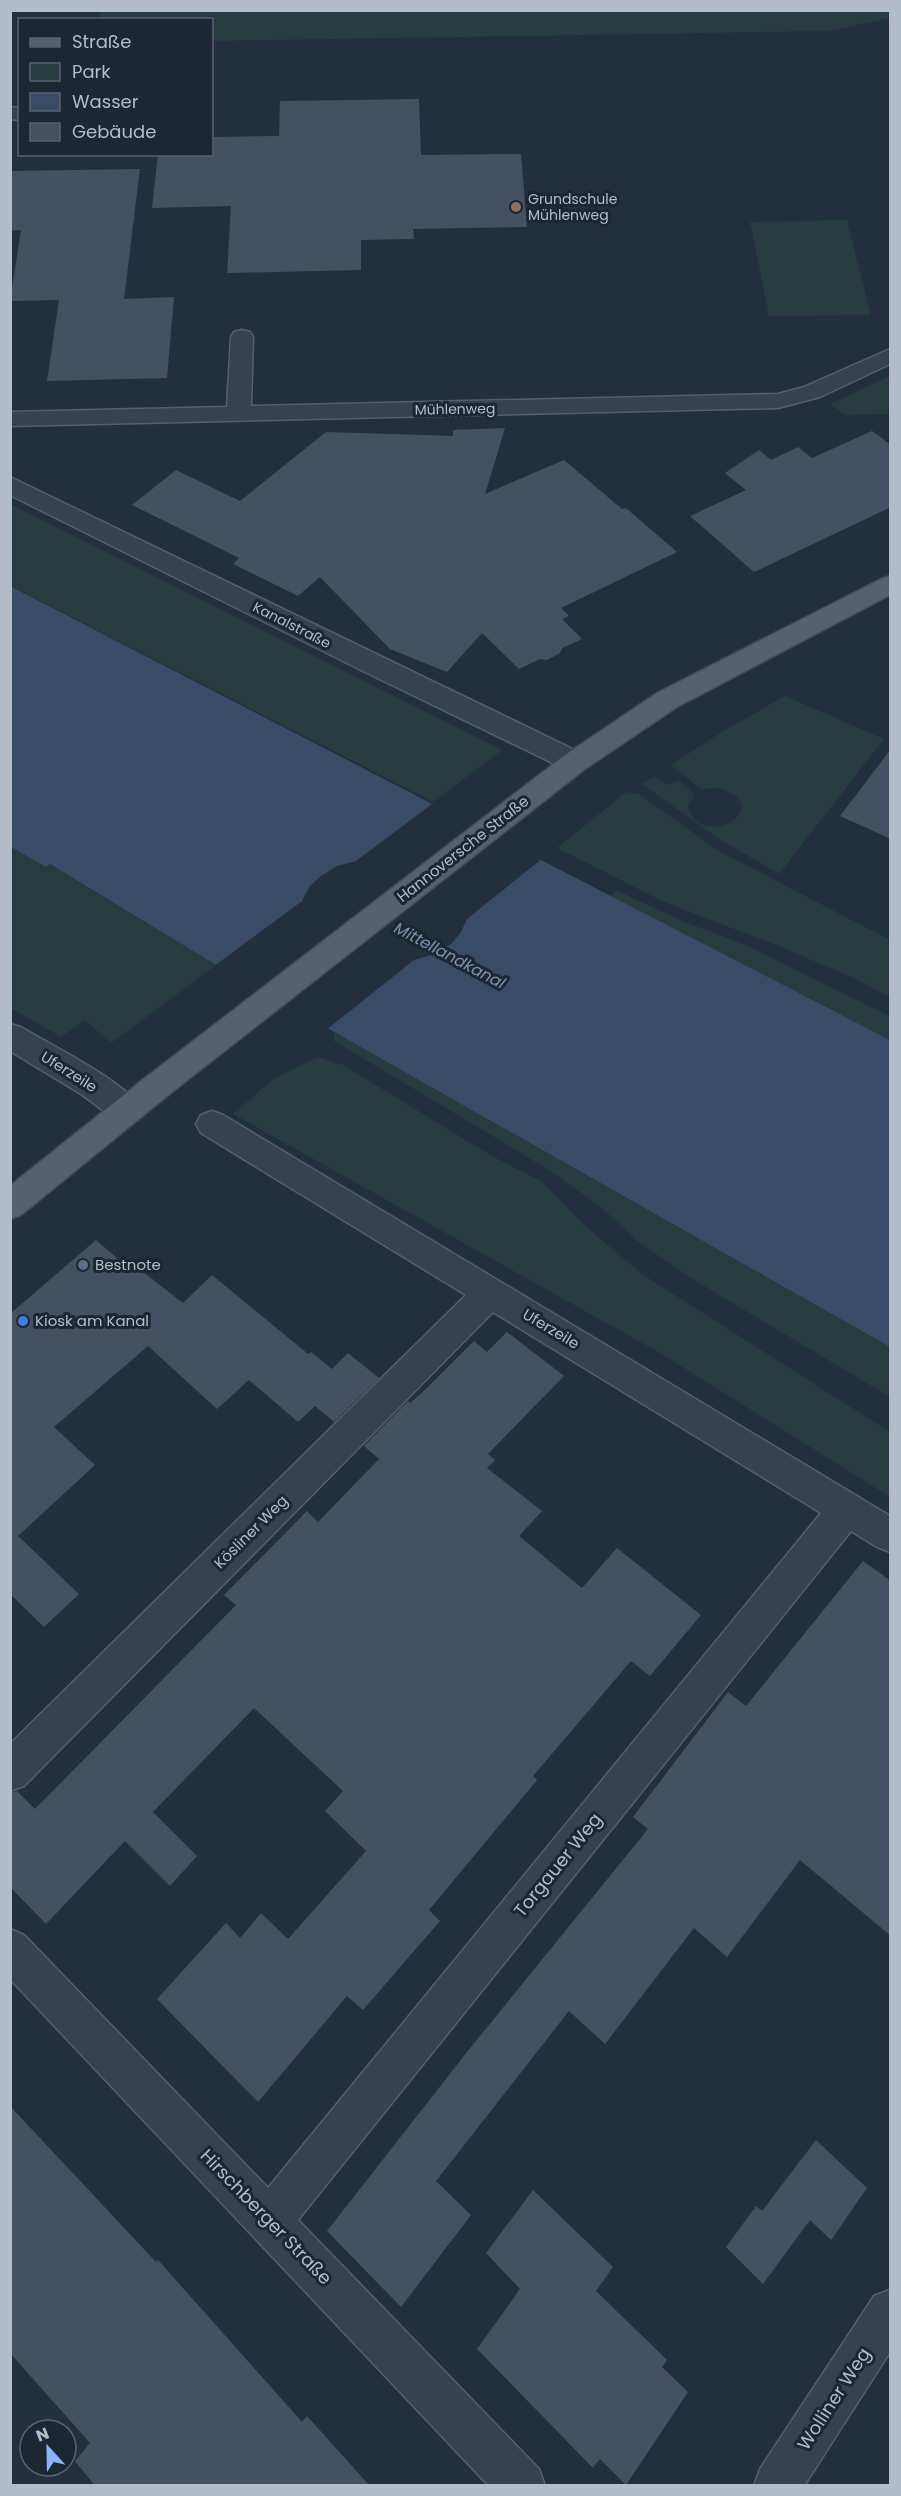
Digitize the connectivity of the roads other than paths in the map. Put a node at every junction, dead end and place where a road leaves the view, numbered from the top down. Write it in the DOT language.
graph roads {
  1 [pos="242,337"];
  2 [pos="891,356"];
  3 [pos="239,414"];
  4 [pos="10,419"];
  5 [pos="10,485"];
  6 [pos="891,585"];
  7 [pos="575,762"];
  8 [pos="10,1036"];
  9 [pos="127,1111"];
  10 [pos="212,1124"];
  11 [pos="10,1205"];
  12 [pos="491,1292"];
  13 [pos="847,1509"];
  14 [pos="891,1535"];
  15 [pos="10,1772"];
  16 [pos="10,1949"];
  17 [pos="270,2220"];
  18 [pos="891,2312"];
  19 [pos="522,2486"];
  20 [pos="777,2486"];
  1 -- 3 [label="street"];
  2 -- 3 [label="street, Mühlenweg"];
  3 -- 4 [label="street, Mühlenweg"];
  5 -- 7 [label="street, Kanalstraße"];
  6 -- 7 [label="main road, Hannoversche Straße"];
  7 -- 9 [label="main road, Hannoversche Straße"];
  8 -- 9 [label="street, Uferzeile"];
  9 -- 11 [label="main road, Hannoversche Straße"];
  10 -- 12 [label="street, Uferzeile"];
  12 -- 13 [label="street, Uferzeile"];
  12 -- 15 [label="street, Kösliner Weg"];
  13 -- 14 [label="street, Uferzeile"];
  13 -- 17 [label="street, Torgauer Weg"];
  16 -- 17 [label="street, Hirschberger Straße"];
  17 -- 19 [label="street, Hirschberger Straße"];
  18 -- 20 [label="street, Wolliner Weg"];
}
